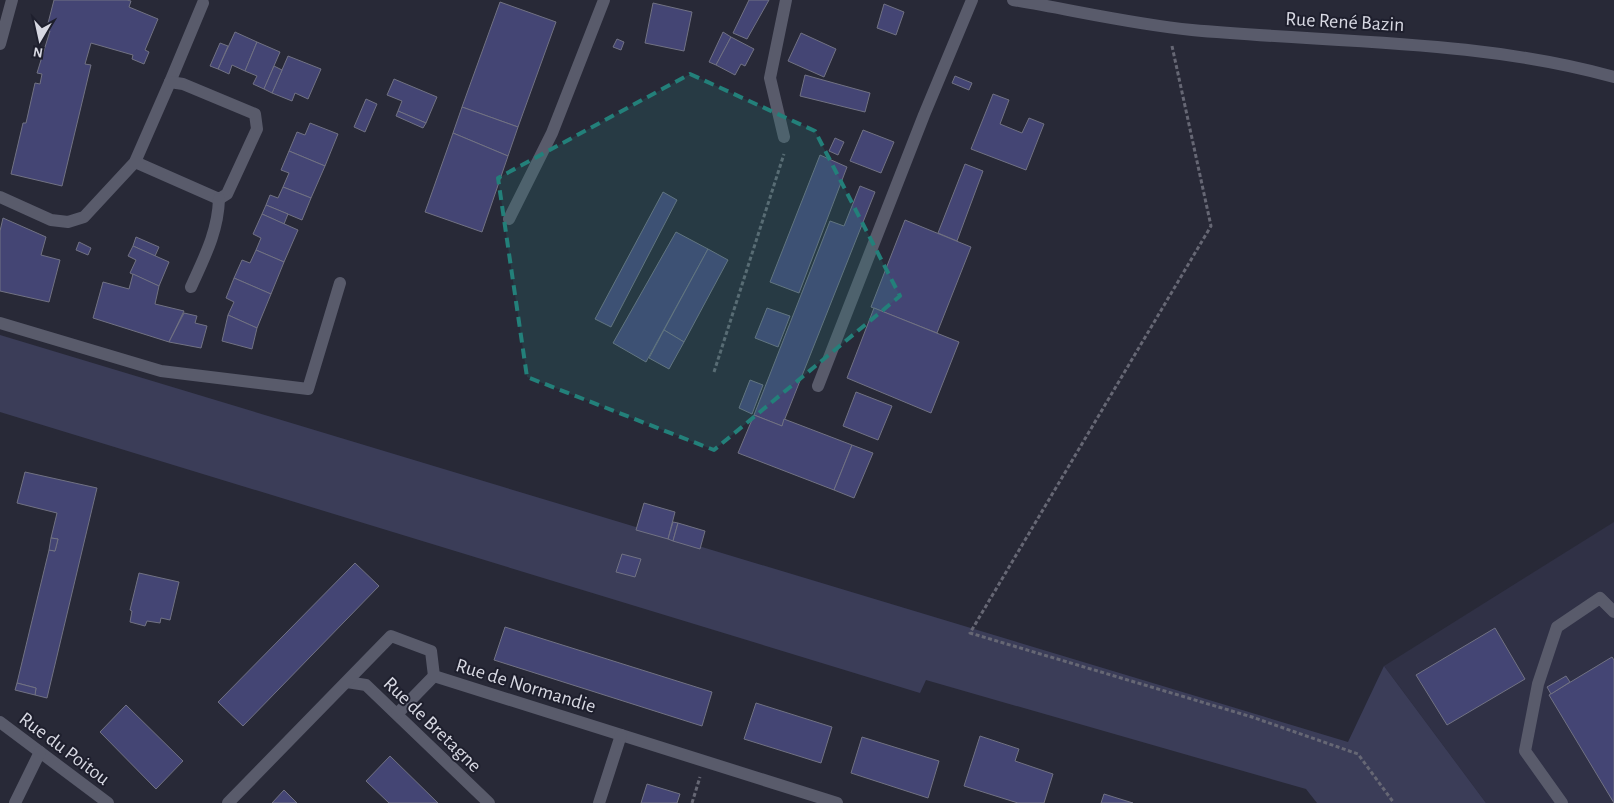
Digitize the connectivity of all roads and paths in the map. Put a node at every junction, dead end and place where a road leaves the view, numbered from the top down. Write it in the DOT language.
graph roads {
  1 [pos="12,0"];
  2 [pos="604,0"];
  3 [pos="786,0"];
  4 [pos="972,0"];
  5 [pos="1013,0"];
  6 [pos="203,3"];
  7 [pos="1166,26"];
  8 [pos="0,44"];
  9 [pos="1614,77"];
  10 [pos="170,82"];
  11 [pos="784,137"];
  12 [pos="135,162"];
  13 [pos="0,197"];
  14 [pos="219,199"];
  15 [pos="509,219"];
  16 [pos="340,283"];
  17 [pos="190,288"];
  18 [pos="0,323"];
  19 [pos="714,372"];
  20 [pos="818,386"];
  21 [pos="1614,612"];
  22 [pos="434,676"];
  23 [pos="347,682"];
  24 [pos="397,714"];
  25 [pos="0,722"];
  26 [pos="621,735"];
  27 [pos="40,752"];
  28 [pos="705,761"];
  29 [pos="15,803"];
  30 [pos="108,803"];
  31 [pos="228,803"];
  32 [pos="489,803"];
  33 [pos="599,803"];
  34 [pos="692,803"];
  35 [pos="838,803"];
  36 [pos="1394,803"];
  37 [pos="1562,803"];
  1 -- 8 [label="street"];
  2 -- 15 [label="street"];
  3 -- 11 [label="street"];
  4 -- 20 [label="street"];
  5 -- 7 [label="street, Rue René Bazin"];
  6 -- 10 [label="street"];
  7 -- 9 [label="street, Rue René Bazin"];
  7 -- 36 [label="path"];
  10 -- 12 [label="street"];
  10 -- 14 [label="street"];
  11 -- 19 [label="path"];
  12 -- 13 [label="street"];
  12 -- 14 [label="street"];
  14 -- 17 [label="street"];
  16 -- 18 [label="street"];
  21 -- 37 [label="street"];
  22 -- 23 [label="street, Rue de Normandie"];
  22 -- 24 [label="street"];
  22 -- 26 [label="street, Rue de Normandie"];
  23 -- 24 [label="street, Rue de Bretagne"];
  23 -- 31 [label="street, Rue de Normandie"];
  24 -- 32 [label="street, Rue de Bretagne"];
  25 -- 27 [label="street, Rue du Poitou"];
  26 -- 28 [label="street, Rue de Normandie"];
  26 -- 33 [label="street"];
  27 -- 29 [label="street"];
  27 -- 30 [label="street, Rue du Poitou"];
  28 -- 34 [label="path"];
  28 -- 35 [label="street, Rue de Normandie"];
}
